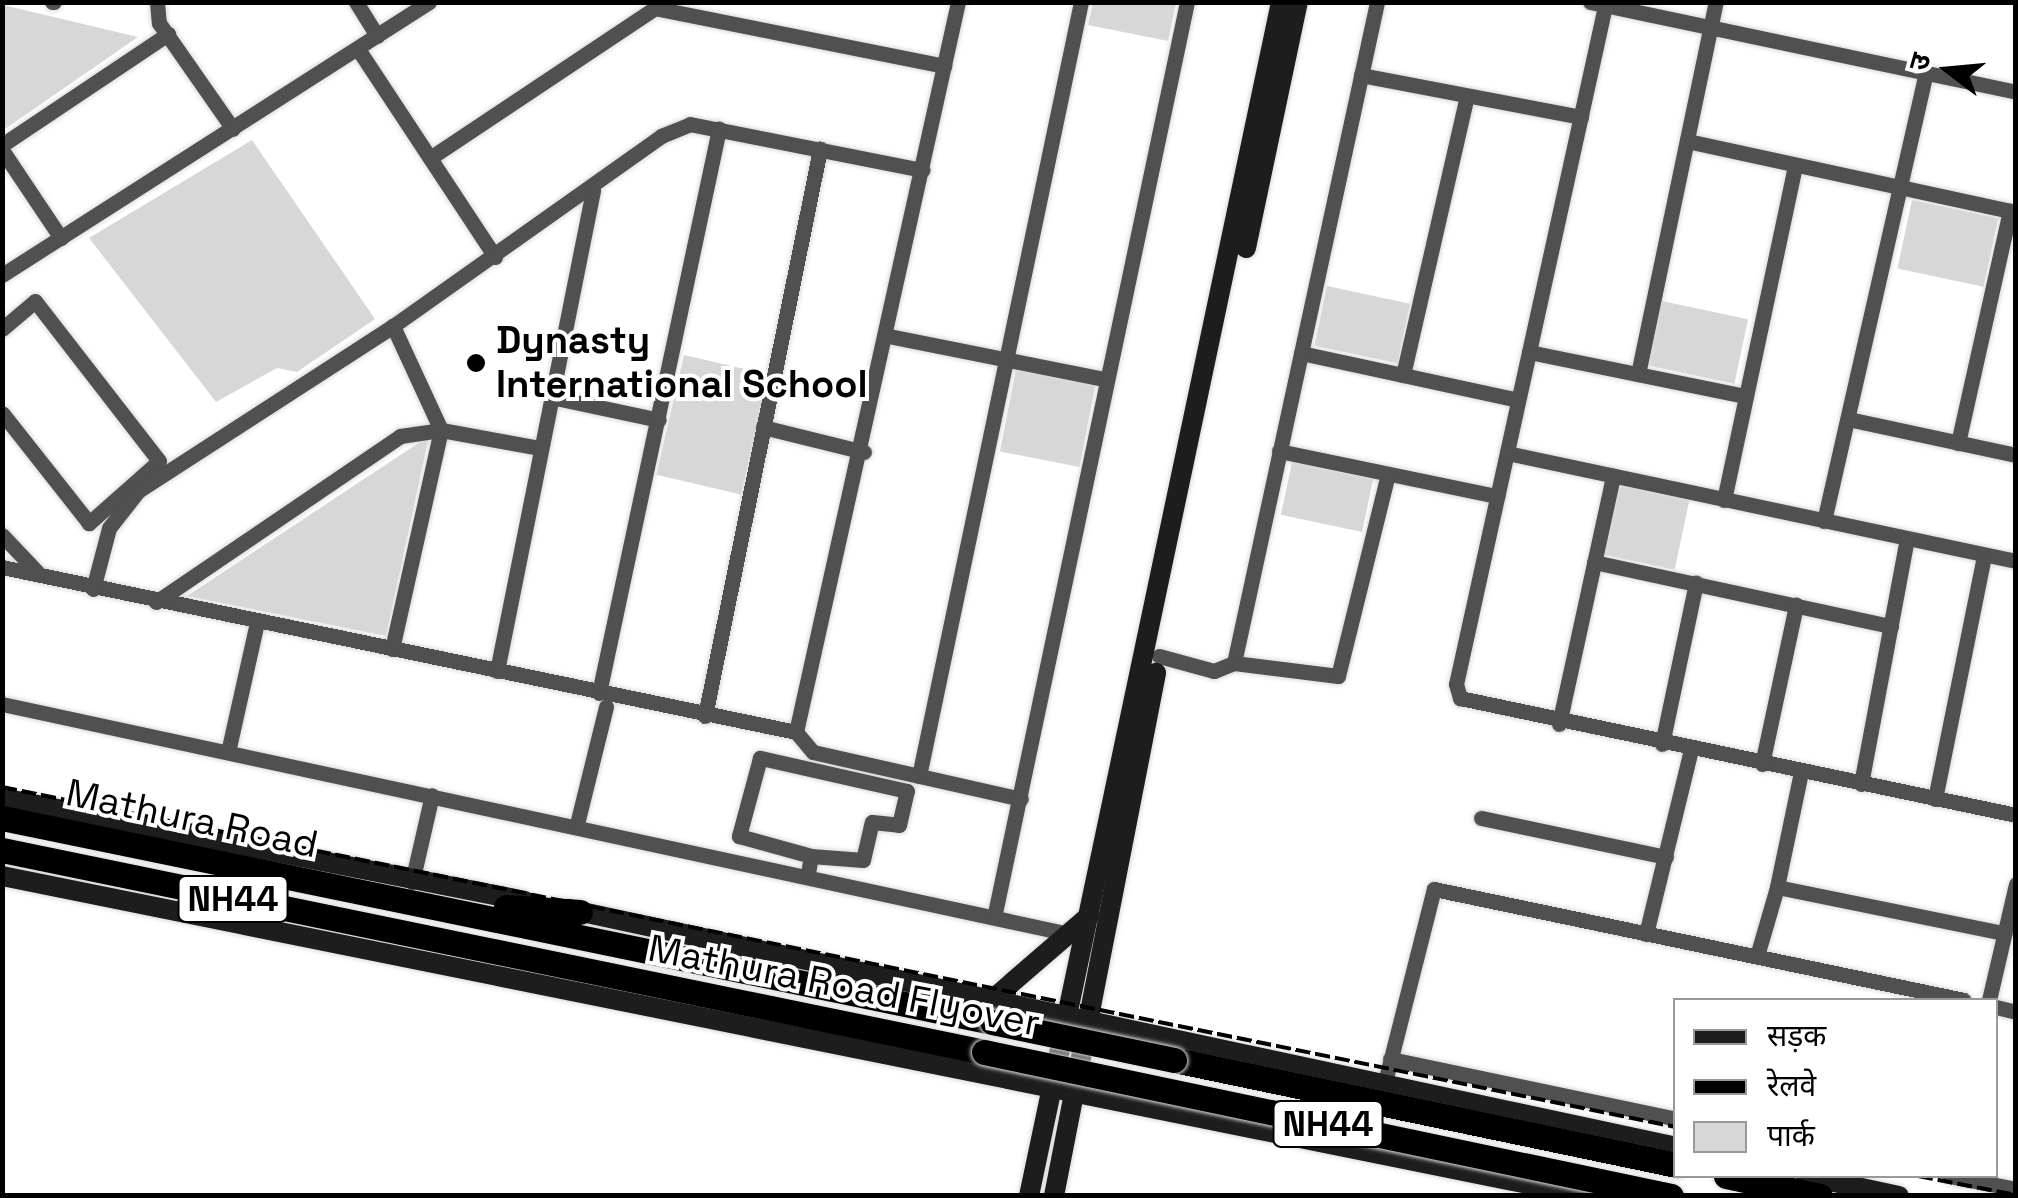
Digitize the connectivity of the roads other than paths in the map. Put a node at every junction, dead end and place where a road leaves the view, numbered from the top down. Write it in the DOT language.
graph roads {
  1 [pos="157,2"];
  2 [pos="356,2"];
  3 [pos="430,2"];
  4 [pos="958,2"];
  5 [pos="1081,2"];
  6 [pos="1186,2"];
  7 [pos="1281,2"];
  8 [pos="1298,2"];
  9 [pos="1377,2"];
  10 [pos="1716,2"];
  11 [pos="1598,4"];
  12 [pos="1710,28"];
  13 [pos="168,34"];
  14 [pos="378,36"];
  15 [pos="358,49"];
  16 [pos="944,66"];
  17 [pos="1926,74"];
  18 [pos="1361,75"];
  19 [pos="2016,92"];
  20 [pos="1468,96"];
  21 [pos="1581,118"];
  22 [pos="233,129"];
  23 [pos="719,129"];
  24 [pos="1687,142"];
  25 [pos="2,148"];
  26 [pos="820,149"];
  27 [pos="430,158"];
  28 [pos="1795,165"];
  29 [pos="923,170"];
  30 [pos="1900,187"];
  31 [pos="592,190"];
  32 [pos="2013,211"];
  33 [pos="61,238"];
  34 [pos="495,257"];
  35 [pos="2,275"];
  36 [pos="393,326"];
  37 [pos="2,328"];
  38 [pos="889,336"];
  39 [pos="1529,352"];
  40 [pos="1301,354"];
  41 [pos="1006,360"];
  42 [pos="1638,374"];
  43 [pos="1403,375"];
  44 [pos="1106,379"];
  45 [pos="1746,396"];
  46 [pos="552,397"];
  47 [pos="1518,400"];
  48 [pos="2,413"];
  49 [pos="1848,419"];
  50 [pos="659,420"];
  51 [pos="764,427"];
  52 [pos="441,430"];
  53 [pos="1958,443"];
  54 [pos="540,448"];
  55 [pos="1280,451"];
  56 [pos="864,452"];
  57 [pos="1507,453"];
  58 [pos="2016,455"];
  59 [pos="1388,474"];
  60 [pos="1613,476"];
  61 [pos="1497,496"];
  62 [pos="1724,500"];
  63 [pos="1824,521"];
  64 [pos="2,535"];
  65 [pos="1907,539"];
  66 [pos="1984,556"];
  67 [pos="2016,561"];
  68 [pos="1594,562"];
  69 [pos="2,567"];
  70 [pos="40,575"];
  71 [pos="1696,584"];
  72 [pos="93,589"];
  73 [pos="156,602"];
  74 [pos="1796,605"];
  75 [pos="257,622"];
  76 [pos="1891,626"];
  77 [pos="392,649"];
  78 [pos="1159,656"];
  79 [pos="1234,663"];
  80 [pos="497,671"];
  81 [pos="603,700"];
  82 [pos="2,704"];
  83 [pos="705,716"];
  84 [pos="1559,724"];
  85 [pos="771,729"];
  86 [pos="796,732"];
  87 [pos="1662,744"];
  88 [pos="1691,750"];
  89 [pos="228,752"];
  90 [pos="766,758"];
  91 [pos="1762,764"];
  92 [pos="1800,772"];
  93 [pos="919,776"];
  94 [pos="1862,784"];
  95 [pos="432,795"];
  96 [pos="2,798"];
  97 [pos="1022,799"];
  98 [pos="1934,799"];
  99 [pos="2016,815"];
  100 [pos="2,818"];
  101 [pos="1481,818"];
  102 [pos="578,824"];
  103 [pos="2,850"];
  104 [pos="811,856"];
  105 [pos="1666,856"];
  106 [pos="808,873"];
  107 [pos="2,876"];
  108 [pos="412,882"];
  109 [pos="2016,884"];
  110 [pos="1777,886"];
  111 [pos="367,893"];
  112 [pos="580,912"];
  113 [pos="995,913"];
  114 [pos="1090,914"];
  115 [pos="2004,933"];
  116 [pos="1069,934"];
  117 [pos="1646,934"];
  118 [pos="1757,956"];
  119 [pos="1955,998"];
  120 [pos="1989,998"];
  121 [pos="986,1005"];
  122 [pos="1016,1011"];
  123 [pos="1066,1021"];
  124 [pos="1093,1028"];
  125 [pos="1164,1043"];
  126 [pos="1390,1059"];
  127 [pos="1010,1078"];
  128 [pos="1052,1086"];
  129 [pos="1384,1086"];
  130 [pos="1078,1092"];
  131 [pos="1157,1108"];
  132 [pos="1673,1118"];
  133 [pos="1044,1131"];
  134 [pos="1069,1133"];
  135 [pos="1274,1133"];
  136 [pos="1673,1145"];
  137 [pos="1673,1164"];
  138 [pos="1735,1178"];
  139 [pos="1815,1178"];
  140 [pos="1959,1178"];
  141 [pos="2016,1189"];
  142 [pos="1029,1196"];
  143 [pos="1054,1196"];
  144 [pos="1588,1196"];
  145 [pos="1671,1196"];
  146 [pos="1820,1196"];
  147 [pos="1898,1196"];
  1 -- 13 [label="street"];
  2 -- 14 [label="street"];
  3 -- 14 [label="street"];
  4 -- 16 [label="street"];
  5 -- 41 [label="street"];
  6 -- 44 [label="street"];
  7 -- 114 [label="main road"];
  8 -- 78 [label="main road"];
  9 -- 18 [label="street"];
  10 -- 12 [label="street"];
  11 -- 12 [label="street"];
  11 -- 21 [label="street"];
  12 -- 17 [label="street"];
  12 -- 24 [label="street"];
  13 -- 22 [label="street"];
  13 -- 25 [label="street"];
  14 -- 15 [label="street"];
  15 -- 22 [label="street"];
  15 -- 27 [label="street"];
  16 -- 27 [label="street"];
  16 -- 29 [label="street"];
  17 -- 19 [label="street"];
  17 -- 30 [label="street"];
  18 -- 20 [label="street"];
  18 -- 40 [label="street"];
  20 -- 21 [label="street"];
  20 -- 43 [label="street"];
  21 -- 39 [label="street"];
  22 -- 33 [label="street"];
  23 -- 26 [label="street"];
  23 -- 31 [label="street"];
  23 -- 50 [label="street"];
  24 -- 28 [label="street"];
  24 -- 42 [label="street"];
  25 -- 33 [label="street"];
  26 -- 29 [label="street"];
  26 -- 51 [label="street"];
  27 -- 34 [label="street"];
  28 -- 30 [label="street"];
  28 -- 45 [label="street"];
  29 -- 38 [label="street"];
  30 -- 32 [label="street"];
  30 -- 49 [label="street"];
  31 -- 34 [label="street"];
  31 -- 46 [label="street"];
  32 -- 53 [label="street"];
  33 -- 35 [label="street"];
  34 -- 36 [label="street"];
  36 -- 52 [label="street"];
  36 -- 72 [label="street"];
  37 -- 48 [label="street"];
  38 -- 41 [label="street"];
  38 -- 56 [label="street"];
  39 -- 42 [label="street"];
  39 -- 47 [label="street"];
  40 -- 43 [label="street"];
  40 -- 55 [label="street"];
  41 -- 44 [label="street"];
  41 -- 93 [label="street"];
  42 -- 45 [label="street"];
  43 -- 47 [label="street"];
  44 -- 97 [label="street"];
  45 -- 62 [label="street"];
  46 -- 50 [label="street"];
  46 -- 54 [label="street"];
  47 -- 57 [label="street"];
  49 -- 53 [label="street"];
  49 -- 63 [label="street"];
  50 -- 81 [label="street"];
  51 -- 56 [label="street"];
  51 -- 83 [label="street"];
  52 -- 54 [label="street"];
  52 -- 73 [label="street"];
  52 -- 77 [label="street"];
  53 -- 58 [label="street"];
  54 -- 80 [label="street"];
  55 -- 59 [label="street"];
  55 -- 79 [label="street"];
  56 -- 86 [label="street"];
  57 -- 60 [label="street"];
  57 -- 61 [label="street"];
  59 -- 61 [label="street"];
  59 -- 79 [label="street"];
  60 -- 62 [label="street"];
  60 -- 68 [label="street"];
  61 -- 84 [label="street"];
  62 -- 63 [label="street"];
  63 -- 65 [label="street"];
  64 -- 70 [label="street"];
  65 -- 66 [label="street"];
  65 -- 76 [label="street"];
  66 -- 67 [label="street"];
  66 -- 98 [label="street"];
  68 -- 71 [label="street"];
  68 -- 84 [label="street"];
  69 -- 70 [label="street"];
  70 -- 72 [label="street"];
  71 -- 74 [label="street"];
  71 -- 87 [label="street"];
  72 -- 73 [label="street"];
  73 -- 75 [label="street"];
  74 -- 76 [label="street"];
  74 -- 91 [label="street"];
  75 -- 77 [label="street"];
  75 -- 89 [label="street"];
  76 -- 94 [label="street"];
  77 -- 80 [label="street"];
  78 -- 79 [label="street"];
  78 -- 124 [label="main road"];
  80 -- 81 [label="street"];
  81 -- 83 [label="street"];
  81 -- 102 [label="street"];
  82 -- 89 [label="street"];
  83 -- 85 [label="street"];
  84 -- 87 [label="street"];
  85 -- 86 [label="street"];
  85 -- 90 [label="street"];
  86 -- 93 [label="street"];
  87 -- 88 [label="street"];
  88 -- 91 [label="street"];
  88 -- 105 [label="street"];
  89 -- 95 [label="street"];
  90 -- 104 [label="street"];
  90 -- 104 [label="street"];
  91 -- 92 [label="street"];
  92 -- 94 [label="street"];
  92 -- 110 [label="street"];
  93 -- 97 [label="street"];
  94 -- 98 [label="street"];
  95 -- 102 [label="street"];
  95 -- 108 [label="street"];
  96 -- 108 [label="main road"];
  97 -- 113 [label="street"];
  98 -- 99 [label="street"];
  100 -- 111 [label="highway, Mathura Road / NH44"];
  101 -- 105 [label="street"];
  102 -- 106 [label="street"];
  103 -- 145 [label="highway, Mathura Road Flyover / NH44, bridge"];
  104 -- 106 [label="street"];
  105 -- 117 [label="street"];
  106 -- 113 [label="street"];
  107 -- 127 [label="main road"];
  108 -- 112 [label="main road"];
  109 -- 115 [label="street"];
  110 -- 115 [label="street"];
  110 -- 118 [label="street"];
  111 -- 112 [label="highway"];
  111 -- 137 [label="highway, Mathura Road Flyover / NH44, bridge"];
  112 -- 121 [label="main road"];
  113 -- 116 [label="street"];
  114 -- 116 [label="main road"];
  114 -- 123 [label="main road"];
  115 -- 120 [label="street"];
  116 -- 121 [label="main road"];
  117 -- 118 [label="street"];
  117 -- 126 [label="street"];
  118 -- 119 [label="street"];
  121 -- 122 [label="main road"];
  122 -- 123 [label="main road"];
  122 -- 127 [label="main road"];
  123 -- 124 [label="main road"];
  123 -- 128 [label="main road"];
  124 -- 125 [label="main road"];
  124 -- 130 [label="main road"];
  125 -- 129 [label="main road"];
  125 -- 131 [label="main road"];
  126 -- 129 [label="street"];
  126 -- 132 [label="street"];
  127 -- 128 [label="main road"];
  127 -- 133 [label="main road"];
  128 -- 130 [label="main road"];
  128 -- 133 [label="main road"];
  129 -- 136 [label="main road"];
  130 -- 131 [label="main road"];
  130 -- 134 [label="main road"];
  131 -- 135 [label="main road"];
  133 -- 142 [label="main road"];
  134 -- 135 [label="main road"];
  134 -- 143 [label="main road"];
  135 -- 144 [label="main road"];
  138 -- 146 [label="highway"];
  139 -- 147 [label="main road"];
  140 -- 141 [label="street"];
}
